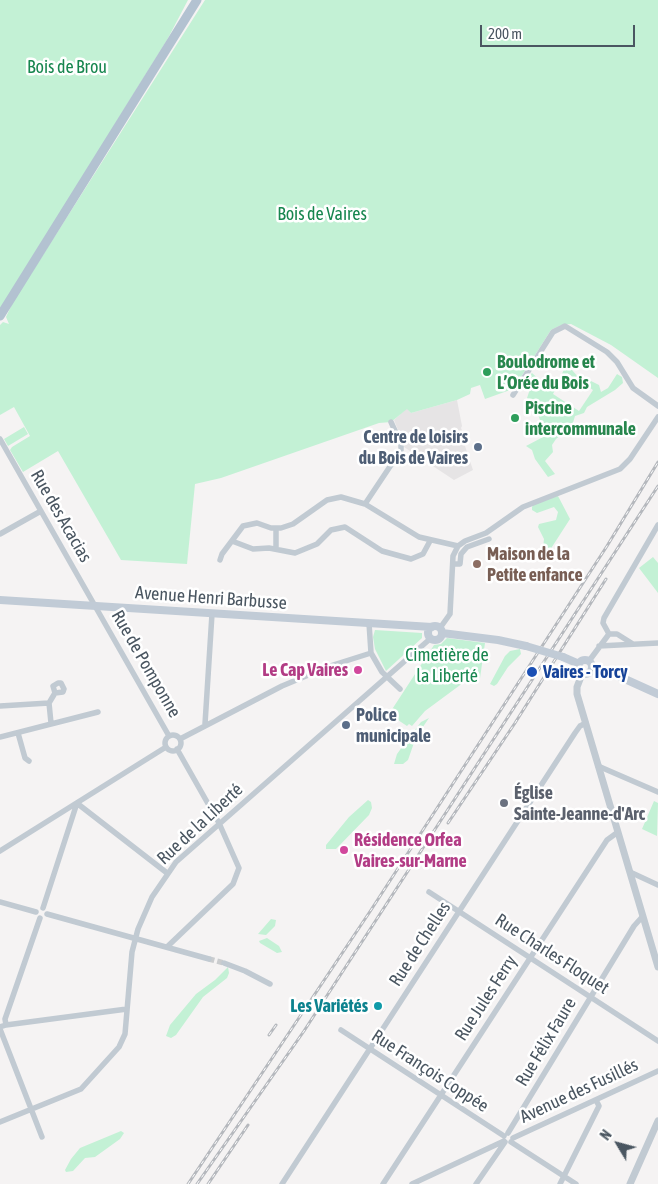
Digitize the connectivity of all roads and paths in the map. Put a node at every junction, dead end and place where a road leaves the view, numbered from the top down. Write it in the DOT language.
graph roads {
  1 [pos="197,0"];
  2 [pos="0,316"];
  3 [pos="513,395"];
  4 [pos="658,406"];
  5 [pos="658,417"];
  6 [pos="391,422"];
  7 [pos="0,439"];
  8 [pos="365,504"];
  9 [pos="41,511"];
  10 [pos="658,525"];
  11 [pos="276,528"];
  12 [pos="0,534"];
  13 [pos="490,539"];
  14 [pos="430,541"];
  15 [pos="232,542"];
  16 [pos="458,546"];
  17 [pos="276,548"];
  18 [pos="220,560"];
  19 [pos="456,564"];
  20 [pos="0,600"];
  21 [pos="96,607"];
  22 [pos="212,614"];
  23 [pos="369,624"];
  24 [pos="435,632"];
  25 [pos="608,634"];
  26 [pos="658,643"];
  27 [pos="633,644"];
  28 [pos="599,646"];
  29 [pos="371,653"];
  30 [pos="579,664"];
  31 [pos="591,664"];
  32 [pos="582,674"];
  33 [pos="386,677"];
  34 [pos="400,689"];
  35 [pos="55,694"];
  36 [pos="658,694"];
  37 [pos="49,702"];
  38 [pos="0,706"];
  39 [pos="98,712"];
  40 [pos="51,723"];
  41 [pos="586,723"];
  42 [pos="205,724"];
  43 [pos="18,733"];
  44 [pos="169,736"];
  45 [pos="0,737"];
  46 [pos="180,738"];
  47 [pos="166,747"];
  48 [pos="177,749"];
  49 [pos="29,761"];
  50 [pos="598,766"];
  51 [pos="658,792"];
  52 [pos="78,804"];
  53 [pos="219,823"];
  54 [pos="618,832"];
  55 [pos="0,851"];
  56 [pos="630,872"];
  57 [pos="167,873"];
  58 [pos="658,885"];
  59 [pos="429,892"];
  60 [pos="0,902"];
  61 [pos="43,908"];
  62 [pos="36,912"];
  63 [pos="459,912"];
  64 [pos="46,914"];
  65 [pos="643,916"];
  66 [pos="40,918"];
  67 [pos="136,937"];
  68 [pos="168,946"];
  69 [pos="530,958"];
  70 [pos="209,959"];
  71 [pos="224,963"];
  72 [pos="658,967"];
  73 [pos="270,984"];
  74 [pos="590,998"];
  75 [pos="127,1008"];
  76 [pos="2,1027"];
  77 [pos="341,1030"];
  78 [pos="658,1041"];
  79 [pos="369,1049"];
  80 [pos="658,1071"];
  81 [pos="441,1096"];
  82 [pos="596,1100"];
  83 [pos="31,1110"];
  84 [pos="658,1120"];
  85 [pos="0,1122"];
  86 [pos="42,1137"];
  87 [pos="507,1139"];
  88 [pos="564,1176"];
  89 [pos="282,1184"];
  90 [pos="383,1184"];
  91 [pos="412,1184"];
  92 [pos="476,1184"];
  93 [pos="560,1184"];
  94 [pos="576,1184"];
  95 [pos="630,1184"];
  1 -- 2 [label="main road"];
  3 -- 4 [label="street"];
  5 -- 16 [label="street"];
  6 -- 8 [label="street"];
  7 -- 9 [label="street, Rue des Acacias"];
  8 -- 11 [label="street"];
  8 -- 14 [label="street"];
  9 -- 12 [label="street"];
  9 -- 21 [label="street, Rue des Acacias"];
  10 -- 25 [label="street"];
  11 -- 15 [label="street"];
  11 -- 17 [label="street"];
  13 -- 19 [label="street"];
  14 -- 16 [label="street"];
  14 -- 17 [label="street"];
  15 -- 17 [label="street"];
  15 -- 18 [label="street"];
  16 -- 19 [label="street"];
  19 -- 24 [label="street"];
  20 -- 21 [label="main road, Avenue Henri Barbusse"];
  21 -- 22 [label="main road, Avenue Henri Barbusse"];
  21 -- 44 [label="street, Rue de Pomponne"];
  22 -- 23 [label="main road, Avenue Henri Barbusse"];
  22 -- 42 [label="street"];
  23 -- 24 [label="main road, Avenue Henri Barbusse"];
  23 -- 29 [label="street"];
  24 -- 30 [label="main road, Avenue Henri Barbusse, bridge"];
  24 -- 33 [label="street, Rue de la Liberté"];
  25 -- 27 [label="street"];
  25 -- 28 [label="street"];
  26 -- 27 [label="street"];
  27 -- 28 [label="street"];
  28 -- 31 [label="street"];
  29 -- 33 [label="street"];
  29 -- 42 [label="street"];
  30 -- 31 [label="main road"];
  30 -- 32 [label="main road"];
  31 -- 32 [label="main road"];
  31 -- 36 [label="main road"];
  32 -- 41 [label="street"];
  33 -- 34 [label="street"];
  33 -- 53 [label="street, Rue de la Liberté"];
  35 -- 37 [label="street"];
  37 -- 38 [label="street"];
  37 -- 40 [label="street"];
  39 -- 40 [label="street"];
  40 -- 43 [label="street"];
  41 -- 50 [label="street"];
  41 -- 63 [label="street, Rue de Chelles"];
  42 -- 46 [label="street"];
  43 -- 45 [label="street"];
  43 -- 49 [label="street"];
  44 -- 46 [label="street"];
  44 -- 47 [label="street"];
  46 -- 48 [label="street"];
  47 -- 48 [label="street"];
  47 -- 52 [label="street"];
  48 -- 53 [label="street"];
  50 -- 51 [label="street"];
  50 -- 54 [label="street"];
  52 -- 55 [label="street"];
  52 -- 57 [label="street"];
  52 -- 61 [label="street"];
  53 -- 57 [label="street, Rue de la Liberté"];
  53 -- 68 [label="street"];
  54 -- 56 [label="street"];
  54 -- 69 [label="street, Rue Jules Ferry"];
  56 -- 58 [label="street"];
  56 -- 65 [label="street"];
  57 -- 67 [label="street, Rue de la Liberté"];
  59 -- 63 [label="street, Rue Charles Floquet"];
  60 -- 62 [label="street"];
  61 -- 62 [label="street"];
  61 -- 64 [label="street"];
  62 -- 66 [label="street"];
  63 -- 69 [label="street, Rue Charles Floquet"];
  63 -- 79 [label="street, Rue de Chelles"];
  64 -- 66 [label="street"];
  64 -- 67 [label="street"];
  65 -- 72 [label="street"];
  65 -- 74 [label="street, Rue Félix Faure"];
  66 -- 76 [label="street"];
  67 -- 68 [label="street"];
  67 -- 75 [label="street, Rue de la Liberté"];
  68 -- 70 [label="street"];
  69 -- 74 [label="street, Rue Charles Floquet"];
  69 -- 81 [label="street, Rue Jules Ferry"];
  71 -- 73 [label="street"];
  74 -- 78 [label="street, Rue Charles Floquet"];
  74 -- 87 [label="street, Rue Félix Faure"];
  75 -- 76 [label="street"];
  75 -- 83 [label="street, Rue de la Liberté"];
  76 -- 83 [label="street"];
  77 -- 79 [label="street, Rue François Coppée"];
  79 -- 81 [label="street, Rue François Coppée"];
  79 -- 89 [label="street, Rue de Chelles"];
  80 -- 82 [label="street, Avenue des Fusillés"];
  81 -- 87 [label="street, Rue François Coppée"];
  81 -- 90 [label="street, Rue Jules Ferry"];
  82 -- 87 [label="street, Avenue des Fusillés"];
  82 -- 88 [label="street"];
  83 -- 85 [label="street, Rue de la Liberté"];
  83 -- 86 [label="street"];
  84 -- 95 [label="street"];
  87 -- 88 [label="street, Rue François Coppée"];
  87 -- 91 [label="street, Avenue des Fusillés"];
  87 -- 92 [label="street, Rue Félix Faure"];
  88 -- 93 [label="street"];
  88 -- 94 [label="street, Rue François Coppée"];
}
